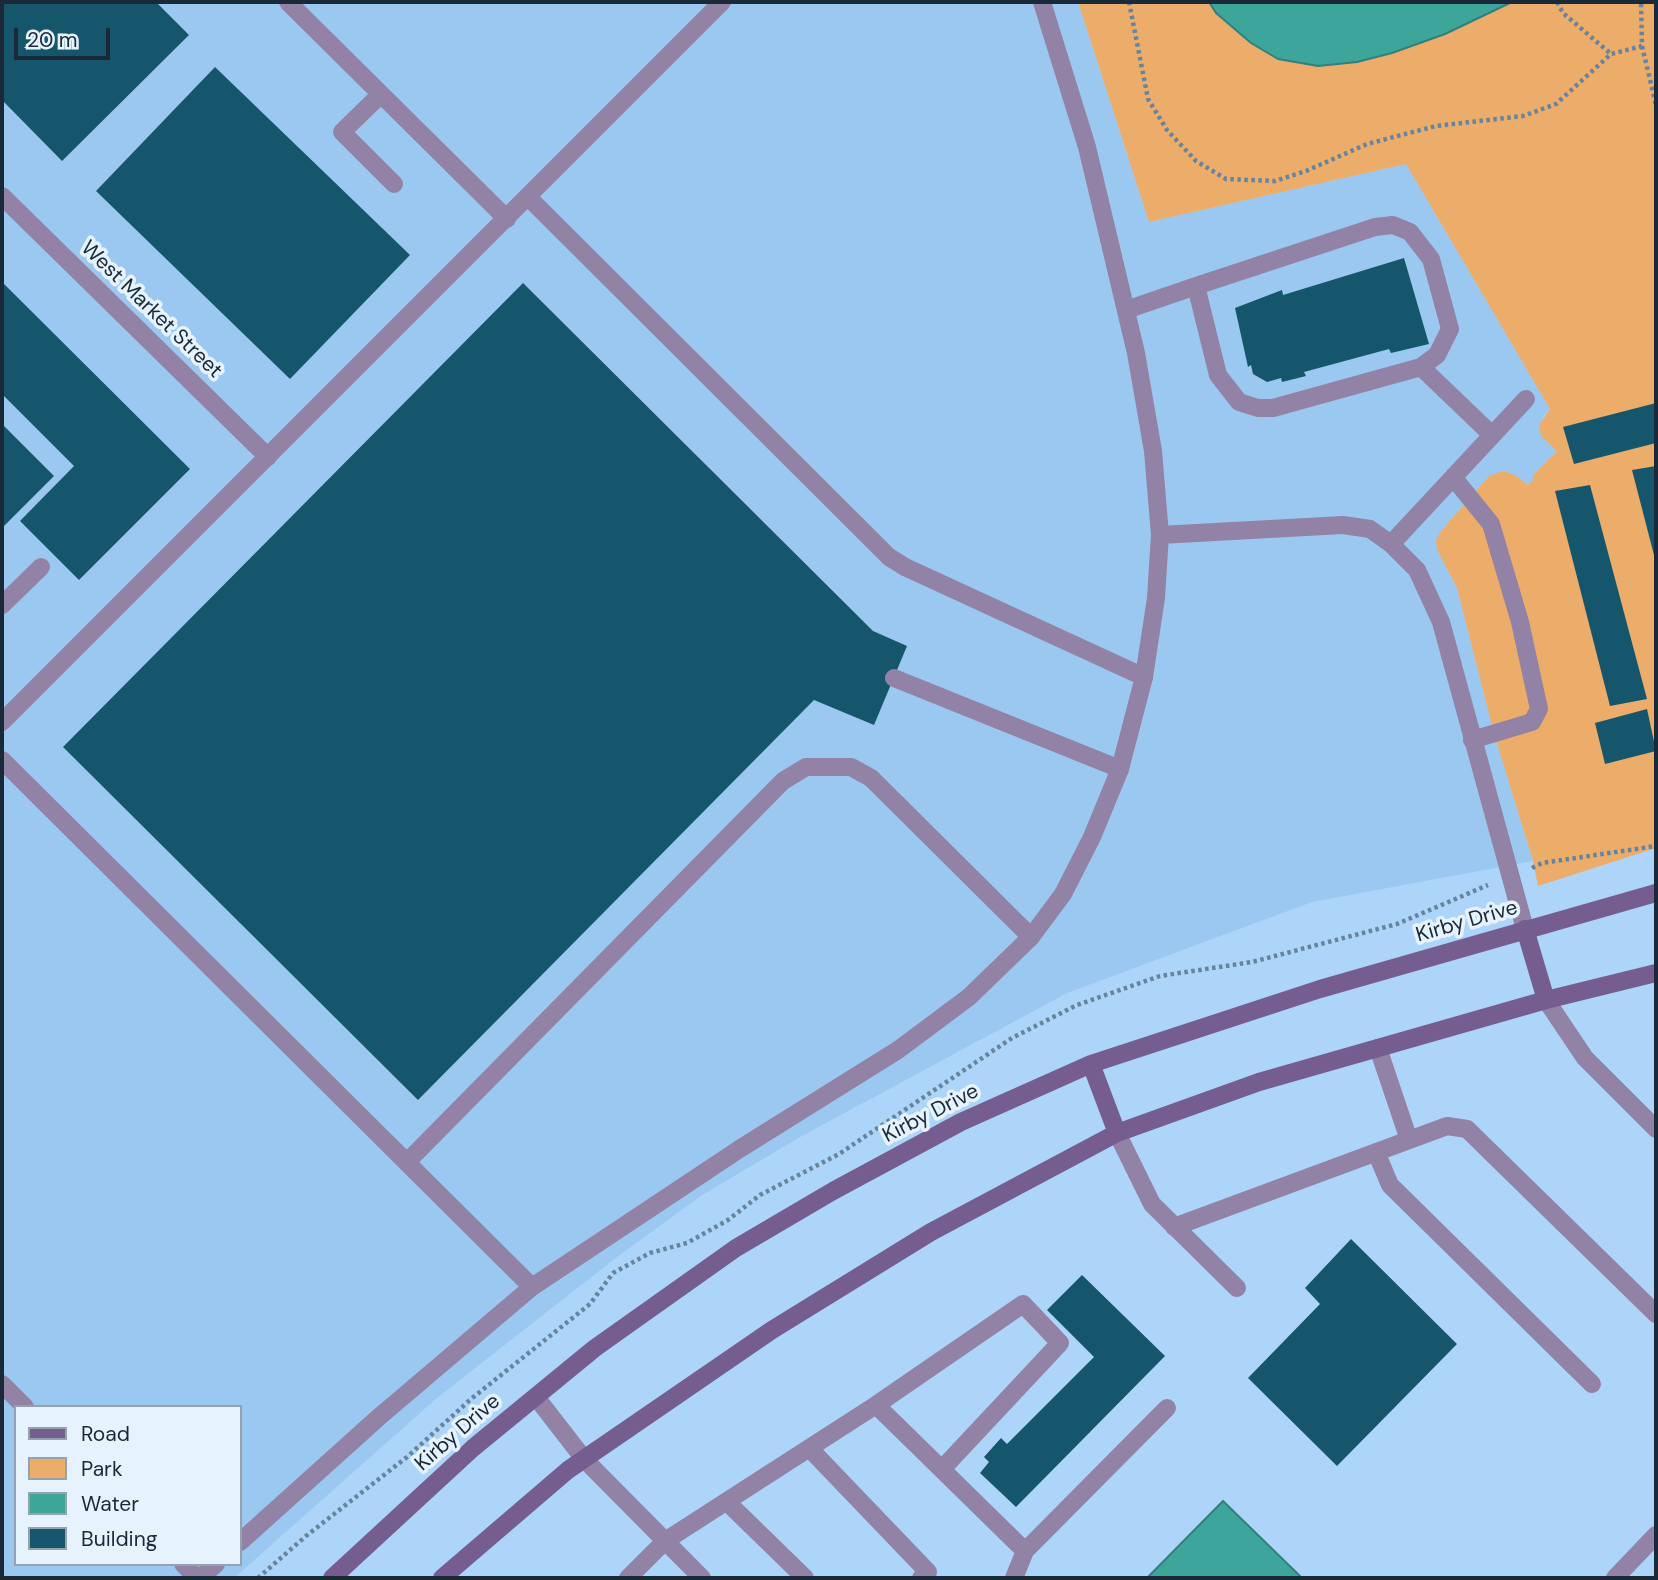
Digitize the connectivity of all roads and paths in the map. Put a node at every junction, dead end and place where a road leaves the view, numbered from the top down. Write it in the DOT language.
graph roads {
  1 [pos="288,2"];
  2 [pos="722,2"];
  3 [pos="1042,2"];
  4 [pos="1129,2"];
  5 [pos="1557,2"];
  6 [pos="1641,2"];
  7 [pos="1642,46"];
  8 [pos="1611,54"];
  9 [pos="381,94"];
  10 [pos="1656,105"];
  11 [pos="394,184"];
  12 [pos="2,197"];
  13 [pos="528,197"];
  14 [pos="507,219"];
  15 [pos="1196,286"];
  16 [pos="1126,310"];
  17 [pos="1421,367"];
  18 [pos="1526,399"];
  19 [pos="1493,435"];
  20 [pos="268,457"];
  21 [pos="1453,477"];
  22 [pos="1160,536"];
  23 [pos="1391,544"];
  24 [pos="41,567"];
  25 [pos="2,606"];
  26 [pos="1144,677"];
  27 [pos="894,678"];
  28 [pos="2,722"];
  29 [pos="1472,740"];
  30 [pos="2,760"];
  31 [pos="1120,769"];
  32 [pos="1656,893"];
  33 [pos="1525,929"];
  34 [pos="1031,937"];
  35 [pos="1656,973"];
  36 [pos="1546,1000"];
  37 [pos="1378,1048"];
  38 [pos="1091,1064"];
  39 [pos="1656,1129"];
  40 [pos="1117,1132"];
  41 [pos="1409,1140"];
  42 [pos="1376,1152"];
  43 [pos="407,1162"];
  44 [pos="1174,1227"];
  45 [pos="533,1286"];
  46 [pos="1237,1288"];
  47 [pos="1656,1314"];
  48 [pos="2,1384"];
  49 [pos="1592,1384"];
  50 [pos="536,1397"];
  51 [pos="23,1405"];
  52 [pos="876,1405"];
  53 [pos="1167,1408"];
  54 [pos="811,1450"];
  55 [pos="584,1459"];
  56 [pos="942,1469"];
  57 [pos="727,1502"];
  58 [pos="1656,1535"];
  59 [pos="242,1540"];
  60 [pos="665,1541"];
  61 [pos="1024,1551"];
  62 [pos="185,1566"];
  63 [pos="214,1566"];
  64 [pos="199,1578"];
  65 [pos="332,1578"];
  66 [pos="442,1578"];
  67 [pos="628,1578"];
  68 [pos="702,1578"];
  69 [pos="805,1578"];
  70 [pos="921,1578"];
  71 [pos="1014,1578"];
  72 [pos="1615,1578"];
  1 -- 9 [label="street"];
  2 -- 13 [label="street"];
  3 -- 16 [label="street"];
  4 -- 8 [label="path"];
  5 -- 8 [label="path"];
  6 -- 7 [label="path"];
  7 -- 8 [label="path"];
  7 -- 10 [label="path"];
  9 -- 11 [label="street"];
  9 -- 14 [label="street"];
  12 -- 20 [label="street, West Market Street"];
  13 -- 14 [label="street"];
  13 -- 26 [label="street"];
  14 -- 20 [label="street"];
  15 -- 16 [label="street"];
  15 -- 17 [label="street"];
  15 -- 17 [label="street"];
  16 -- 22 [label="street"];
  17 -- 19 [label="street"];
  18 -- 19 [label="street"];
  19 -- 21 [label="street"];
  20 -- 28 [label="street"];
  21 -- 23 [label="street"];
  21 -- 29 [label="street"];
  22 -- 23 [label="street"];
  22 -- 26 [label="street"];
  23 -- 29 [label="street"];
  24 -- 25 [label="street"];
  26 -- 31 [label="street"];
  27 -- 31 [label="street"];
  29 -- 33 [label="street"];
  30 -- 43 [label="street"];
  31 -- 34 [label="street"];
  32 -- 33 [label="main road, Kirby Drive"];
  33 -- 36 [label="main road"];
  33 -- 38 [label="main road, Kirby Drive"];
  34 -- 43 [label="street"];
  34 -- 45 [label="street"];
  35 -- 36 [label="main road"];
  36 -- 37 [label="main road"];
  36 -- 39 [label="street"];
  37 -- 40 [label="main road"];
  37 -- 41 [label="street"];
  38 -- 40 [label="main road"];
  38 -- 50 [label="main road, Kirby Drive"];
  40 -- 44 [label="street"];
  40 -- 55 [label="main road"];
  41 -- 42 [label="street"];
  41 -- 47 [label="street"];
  42 -- 44 [label="street"];
  42 -- 49 [label="street"];
  43 -- 45 [label="street"];
  44 -- 46 [label="street"];
  45 -- 59 [label="street"];
  48 -- 51 [label="street"];
  50 -- 55 [label="street"];
  50 -- 65 [label="main road, Kirby Drive"];
  52 -- 54 [label="street"];
  52 -- 56 [label="street"];
  52 -- 56 [label="street"];
  53 -- 61 [label="street"];
  54 -- 57 [label="street"];
  54 -- 70 [label="street"];
  55 -- 60 [label="street"];
  55 -- 66 [label="main road"];
  56 -- 61 [label="street"];
  57 -- 60 [label="street"];
  57 -- 69 [label="street"];
  58 -- 72 [label="street"];
  60 -- 67 [label="street"];
  60 -- 68 [label="street"];
  61 -- 71 [label="street"];
  62 -- 64 [label="street"];
  63 -- 64 [label="street"];
}
